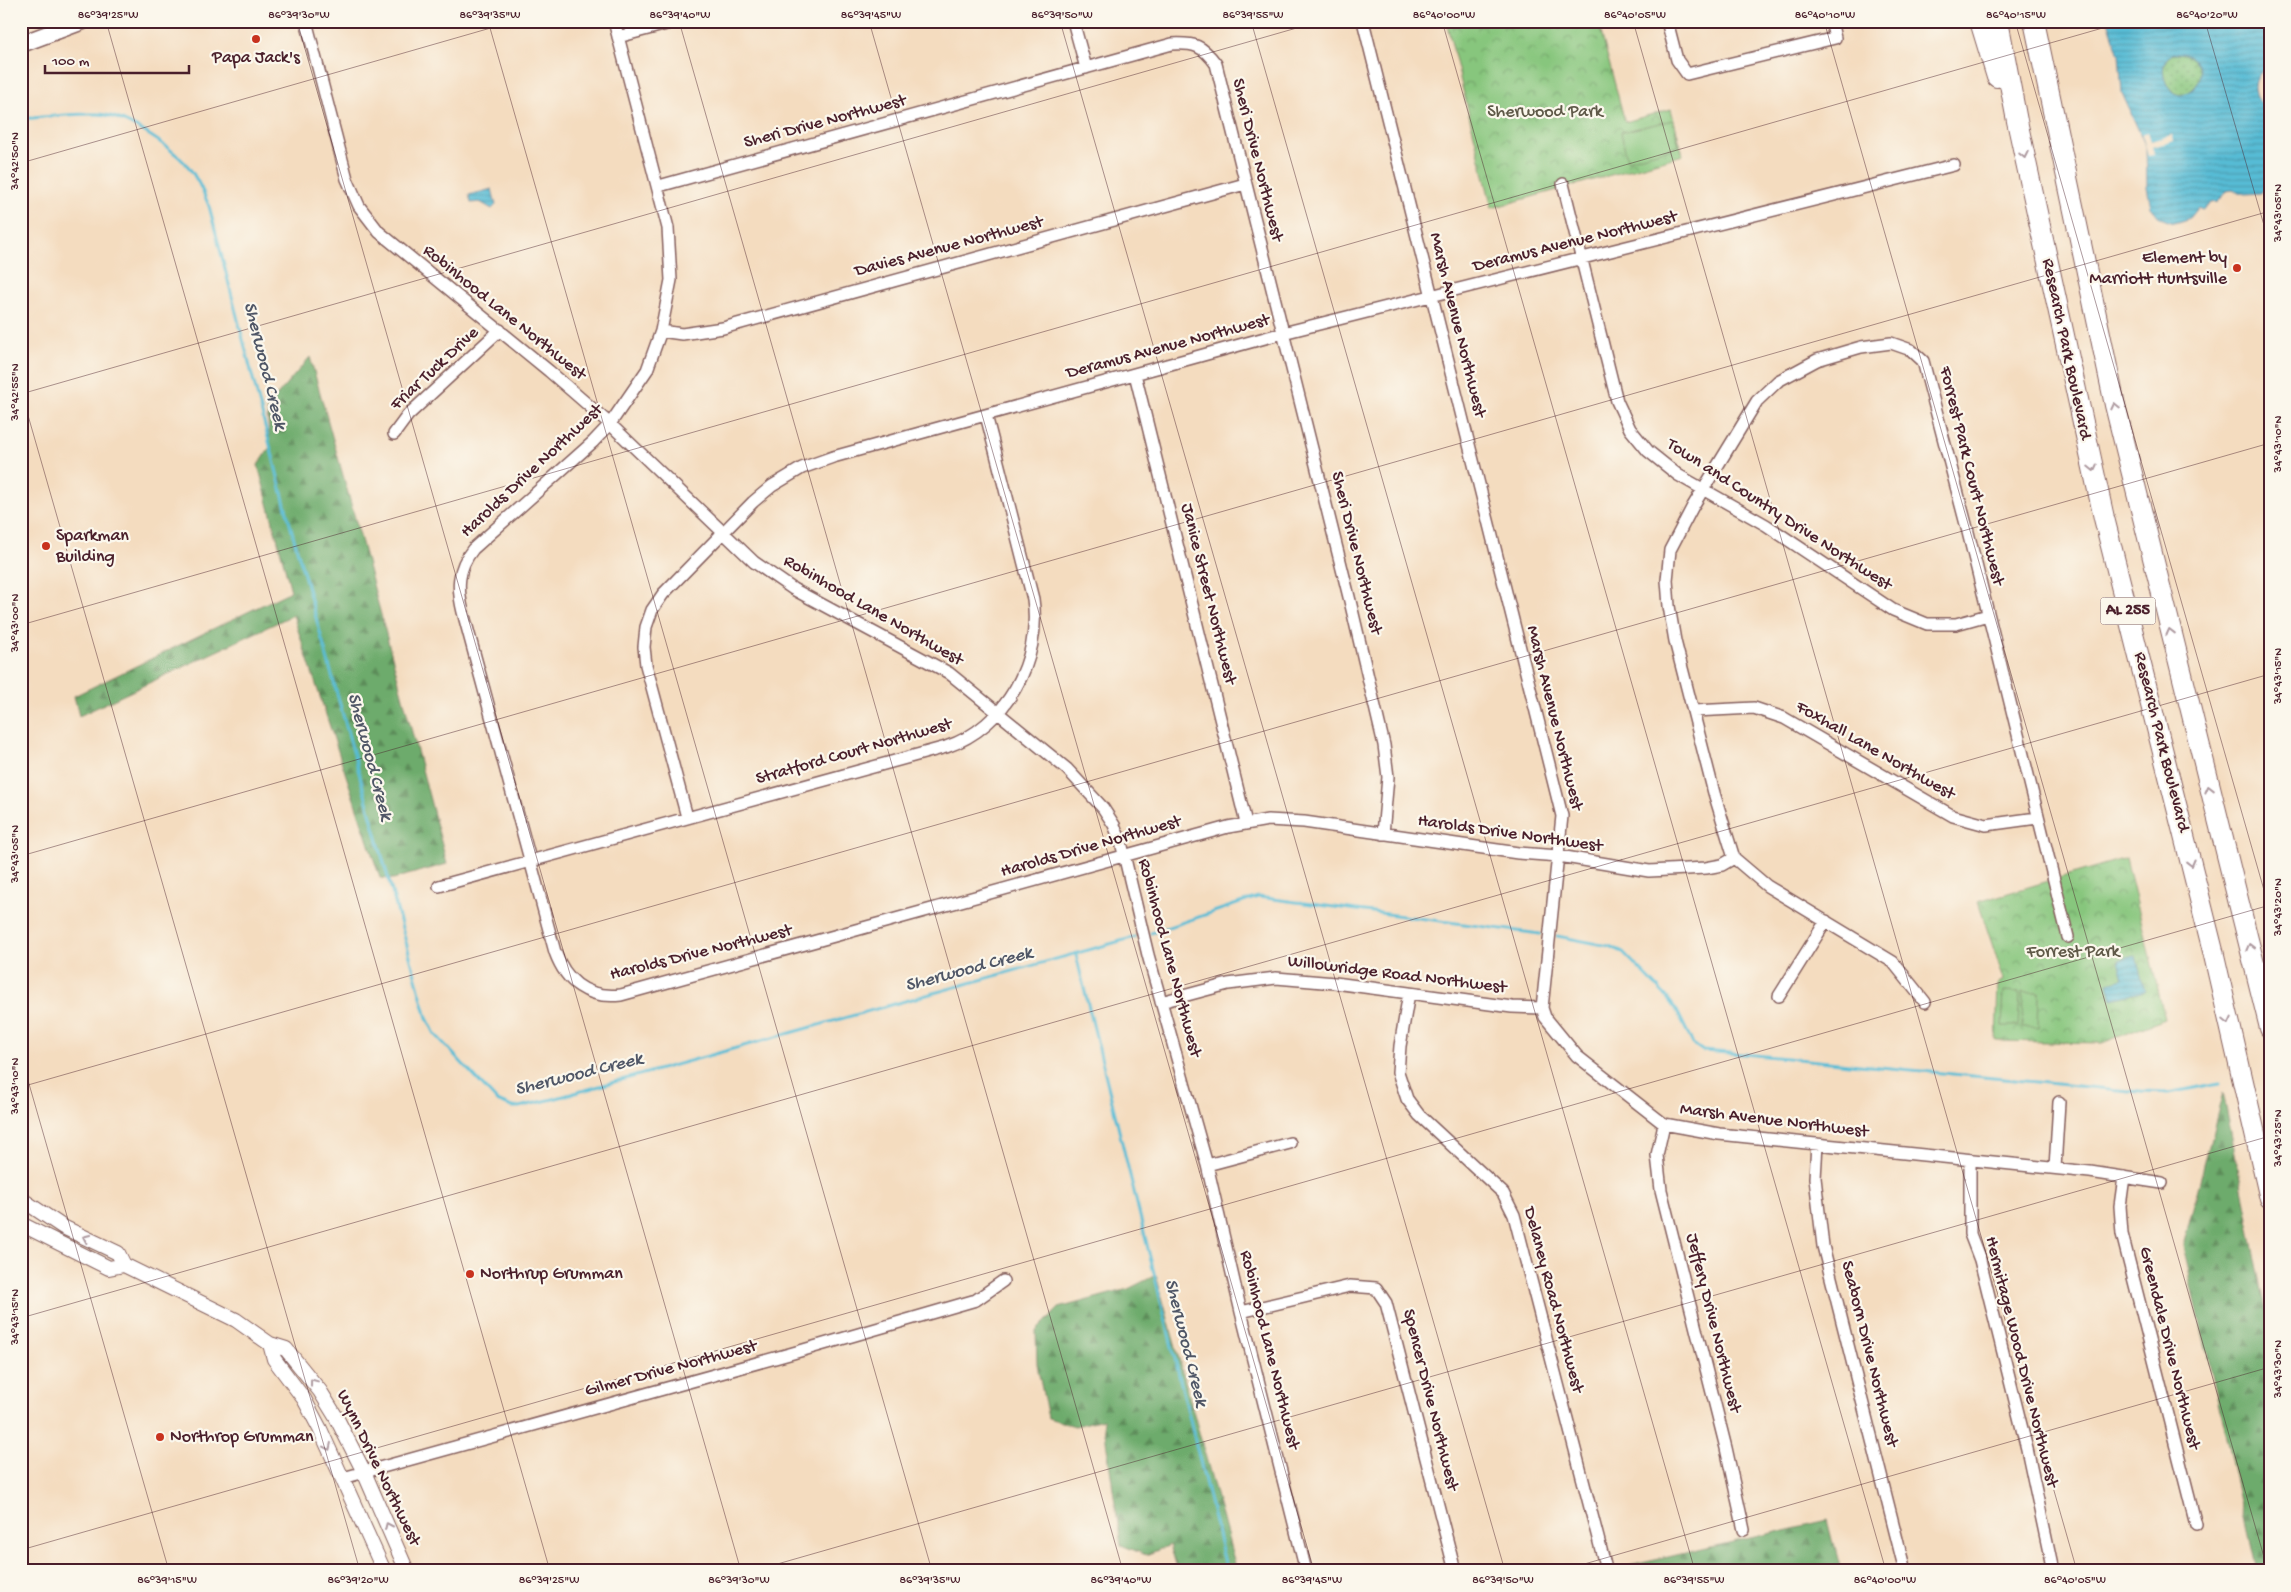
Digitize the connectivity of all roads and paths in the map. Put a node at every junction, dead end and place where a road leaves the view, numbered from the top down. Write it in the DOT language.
graph roads {
  1 [pos="83,21"];
  2 [pos="306,21"];
  3 [pos="614,21"];
  4 [pos="678,21"];
  5 [pos="1073,21"];
  6 [pos="1363,21"];
  7 [pos="1667,21"];
  8 [pos="1831,21"];
  9 [pos="1980,21"];
  10 [pos="1998,21"];
  11 [pos="2034,21"];
  12 [pos="618,37"];
  13 [pos="21,44"];
  14 [pos="1086,68"];
  15 [pos="2017,121"];
  16 [pos="1954,166"];
  17 [pos="1245,184"];
  18 [pos="1563,184"];
  19 [pos="658,186"];
  20 [pos="1580,258"];
  21 [pos="1432,296"];
  22 [pos="500,330"];
  23 [pos="662,331"];
  24 [pos="1283,333"];
  25 [pos="1135,374"];
  26 [pos="986,415"];
  27 [pos="610,424"];
  28 [pos="394,434"];
  29 [pos="1703,489"];
  30 [pos="723,533"];
  31 [pos="1988,615"];
  32 [pos="1694,711"];
  33 [pos="998,712"];
  34 [pos="687,817"];
  35 [pos="2037,818"];
  36 [pos="1246,823"];
  37 [pos="1383,834"];
  38 [pos="1124,856"];
  39 [pos="1559,856"];
  40 [pos="1734,858"];
  41 [pos="531,860"];
  42 [pos="439,886"];
  43 [pos="1826,921"];
  44 [pos="2068,937"];
  45 [pos="1408,993"];
  46 [pos="1779,996"];
  47 [pos="1161,1002"];
  48 [pos="1925,1002"];
  49 [pos="1542,1008"];
  50 [pos="2270,1028"];
  51 [pos="2059,1102"];
  52 [pos="1664,1124"];
  53 [pos="1290,1143"];
  54 [pos="1817,1144"];
  55 [pos="1970,1160"];
  56 [pos="1206,1165"];
  57 [pos="2055,1168"];
  58 [pos="2124,1177"];
  59 [pos="2162,1184"];
  60 [pos="21,1199"];
  61 [pos="2270,1199"];
  62 [pos="21,1224"];
  63 [pos="124,1265"];
  64 [pos="1003,1280"];
  65 [pos="1241,1312"];
  66 [pos="270,1344"];
  67 [pos="364,1472"];
  68 [pos="343,1478"];
  69 [pos="2196,1525"];
  70 [pos="1744,1530"];
  71 [pos="1605,1565"];
  72 [pos="384,1571"];
  73 [pos="407,1571"];
  74 [pos="1306,1571"];
  75 [pos="1455,1571"];
  76 [pos="1905,1571"];
  77 [pos="2053,1571"];
  1 -- 13 [label="main road"];
  2 -- 22 [label="street, Robinhood Lane Northwest"];
  3 -- 12 [label="street, Harolds Drive Northwest"];
  4 -- 12 [label="street"];
  5 -- 14 [label="street"];
  6 -- 21 [label="street, Marsh Avenue Northwest"];
  7 -- 8 [label="street"];
  9 -- 15 [label="highway"];
  10 -- 15 [label="highway, Research Park Boulevard / AL 255"];
  50 -- 11 [label="highway, Research Park Boulevard / AL 255, one-way"];
  12 -- 19 [label="street, Harolds Drive Northwest"];
  14 -- 17 [label="street, Sheri Drive Northwest"];
  14 -- 19 [label="street, Sheri Drive Northwest"];
  15 -- 61 [label="highway, Research Park Boulevard / AL 255, one-way"];
  16 -- 20 [label="street, Deramus Avenue Northwest"];
  17 -- 23 [label="street, Davies Avenue Northwest"];
  17 -- 24 [label="street, Sheri Drive Northwest"];
  18 -- 20 [label="street, Town and Country Drive Northwest"];
  19 -- 23 [label="street, Harolds Drive Northwest"];
  20 -- 21 [label="street, Deramus Avenue Northwest"];
  20 -- 29 [label="street, Town and Country Drive Northwest"];
  21 -- 24 [label="street, Deramus Avenue Northwest"];
  21 -- 39 [label="street, Marsh Avenue Northwest"];
  22 -- 27 [label="street, Robinhood Lane Northwest"];
  22 -- 28 [label="street, Friar Tuck Drive"];
  23 -- 27 [label="street, Harolds Drive Northwest"];
  24 -- 25 [label="street, Deramus Avenue Northwest"];
  24 -- 37 [label="street, Sheri Drive Northwest"];
  25 -- 26 [label="street, Deramus Avenue Northwest"];
  25 -- 36 [label="street, Janice Street Northwest"];
  26 -- 30 [label="street, Deramus Avenue Northwest"];
  26 -- 33 [label="street, Stratford Court Northwest"];
  27 -- 30 [label="street, Robinhood Lane Northwest"];
  27 -- 41 [label="street, Harolds Drive Northwest"];
  29 -- 31 [label="street, Town and Country Drive Northwest"];
  29 -- 31 [label="street, Forrest Park Court Northwest"];
  29 -- 32 [label="street, Forrest Park Court Northwest"];
  30 -- 33 [label="street, Robinhood Lane Northwest"];
  30 -- 34 [label="street, Deramus Avenue Northwest"];
  31 -- 35 [label="street, Forrest Park Court Northwest"];
  32 -- 35 [label="street, Foxhall Lane Northwest"];
  32 -- 40 [label="street, Forrest Park Court Northwest"];
  33 -- 34 [label="street, Stratford Court Northwest"];
  33 -- 38 [label="street, Robinhood Lane Northwest"];
  34 -- 41 [label="street, Stratford Court Northwest"];
  35 -- 44 [label="street, Forrest Park Court Northwest"];
  36 -- 37 [label="street, Harolds Drive Northwest"];
  36 -- 38 [label="street, Harolds Drive Northwest"];
  37 -- 39 [label="street, Harolds Drive Northwest"];
  38 -- 41 [label="street, Harolds Drive Northwest"];
  38 -- 47 [label="street, Robinhood Lane Northwest"];
  39 -- 40 [label="street, Harolds Drive Northwest"];
  39 -- 49 [label="street, Marsh Avenue Northwest"];
  40 -- 43 [label="street"];
  41 -- 42 [label="street, Stratford Court Northwest"];
  43 -- 46 [label="street"];
  43 -- 48 [label="street"];
  45 -- 47 [label="street, Willowridge Road Northwest"];
  45 -- 49 [label="street, Willowridge Road Northwest"];
  45 -- 71 [label="street, Delaney Road Northwest"];
  47 -- 56 [label="street, Robinhood Lane Northwest"];
  49 -- 52 [label="street, Marsh Avenue Northwest"];
  51 -- 57 [label="street"];
  52 -- 54 [label="street, Marsh Avenue Northwest"];
  52 -- 70 [label="street, Jeffery Drive Northwest"];
  53 -- 56 [label="street"];
  54 -- 55 [label="street, Marsh Avenue Northwest"];
  54 -- 76 [label="street, Seaborn Drive Northwest"];
  55 -- 57 [label="street, Marsh Avenue Northwest"];
  55 -- 77 [label="street, Hermitage Wood Drive Northwest"];
  56 -- 65 [label="street, Robinhood Lane Northwest"];
  57 -- 58 [label="street, Marsh Avenue Northwest"];
  58 -- 59 [label="street, Marsh Avenue Northwest"];
  58 -- 69 [label="street, Greendale Drive Northwest"];
  63 -- 60 [label="street, Wynn Drive Northwest, one-way"];
  62 -- 63 [label="street, Wynn Drive Northwest"];
  63 -- 66 [label="street, Wynn Drive Northwest"];
  64 -- 67 [label="street, Gilmer Drive Northwest"];
  65 -- 74 [label="street, Robinhood Lane Northwest"];
  65 -- 75 [label="street, Spencer Drive Northwest"];
  67 -- 66 [label="street, Wynn Drive Northwest, one-way"];
  66 -- 68 [label="street, Wynn Drive Northwest, one-way"];
  67 -- 68 [label="street, Gilmer Drive Northwest"];
  73 -- 67 [label="street, Wynn Drive Northwest, one-way"];
  68 -- 72 [label="street, Wynn Drive Northwest"];
}
